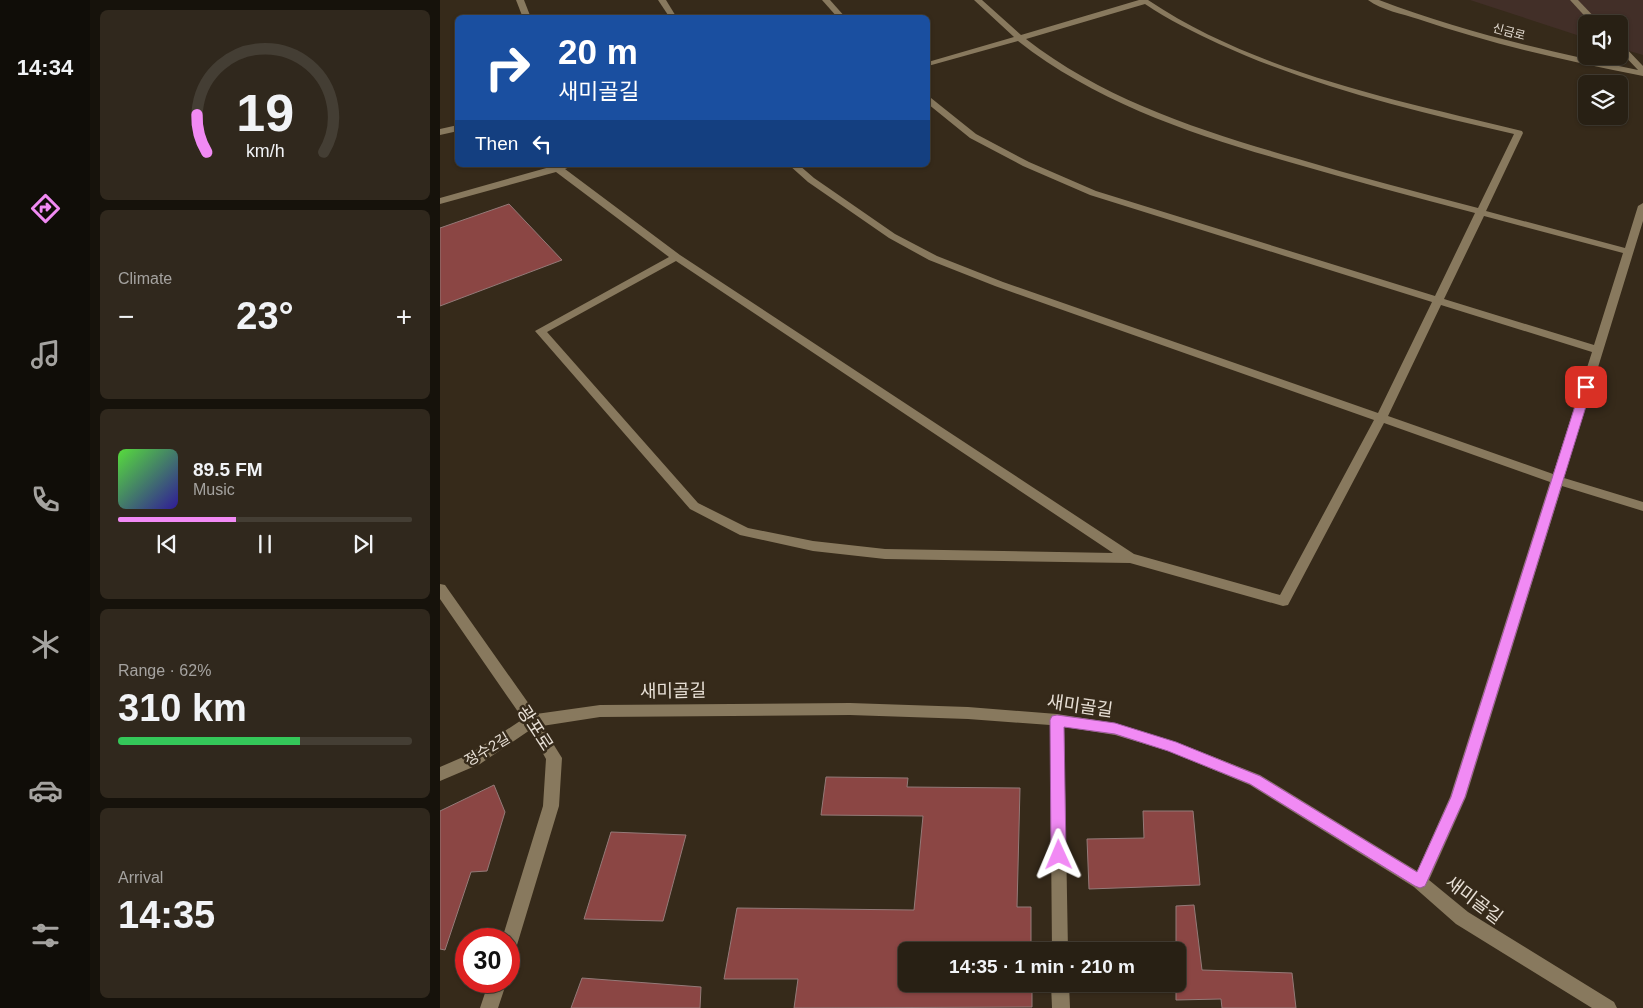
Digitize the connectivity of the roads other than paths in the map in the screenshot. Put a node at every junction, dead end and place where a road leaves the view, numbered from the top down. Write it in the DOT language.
graph roads {
  1 [pos="520,0"];
  2 [pos="662,0"];
  3 [pos="826,0"];
  4 [pos="978,0"];
  5 [pos="1372,0"];
  6 [pos="1574,0"];
  7 [pos="1144,1"];
  8 [pos="526,15"];
  9 [pos="672,15"];
  10 [pos="840,15"];
  11 [pos="1588,15"];
  12 [pos="1020,38"];
  13 [pos="1628,56"];
  14 [pos="930,63"];
  15 [pos="1643,73"];
  16 [pos="930,102"];
  17 [pos="455,129"];
  18 [pos="440,132"];
  19 [pos="562,167"];
  20 [pos="796,167"];
  21 [pos="558,168"];
  22 [pos="440,201"];
  23 [pos="1643,206"];
  24 [pos="1481,212"];
  25 [pos="1629,252"];
  26 [pos="676,257"];
  27 [pos="1439,300"];
  28 [pos="1598,350"];
  29 [pos="1381,418"];
  30 [pos="1558,480"];
  31 [pos="1643,507"];
  32 [pos="1130,558"];
  33 [pos="440,589"];
  34 [pos="1057,720"];
  35 [pos="532,721"];
  36 [pos="440,774"];
  37 [pos="1420,882"];
  38 [pos="514,928"];
  39 [pos="1060,942"];
  40 [pos="1060,992"];
  41 [pos="494,993"];
  42 [pos="489,1008"];
  43 [pos="1061,1008"];
  44 [pos="1608,1008"];
  1 -- 8 [label="street"];
  2 -- 9 [label="street"];
  3 -- 10 [label="street"];
  4 -- 12 [label="street"];
  5 -- 15 [label="street, 신금로"];
  6 -- 11 [label="street"];
  7 -- 12 [label="street"];
  7 -- 24 [label="street"];
  12 -- 14 [label="street"];
  12 -- 24 [label="street"];
  13 -- 15 [label="street"];
  16 -- 27 [label="street"];
  17 -- 18 [label="street"];
  19 -- 21 [label="street"];
  20 -- 29 [label="street"];
  21 -- 22 [label="street"];
  21 -- 26 [label="street"];
  23 -- 25 [label="street"];
  24 -- 25 [label="street"];
  24 -- 27 [label="street"];
  25 -- 28 [label="street"];
  26 -- 32 [label="street"];
  26 -- 32 [label="street"];
  27 -- 28 [label="street"];
  27 -- 29 [label="street"];
  28 -- 30 [label="street"];
  29 -- 30 [label="street"];
  29 -- 32 [label="street"];
  30 -- 31 [label="street"];
  30 -- 37 [label="street"];
  33 -- 35 [label="street, 광포로"];
  34 -- 35 [label="street, 새미골길"];
  34 -- 37 [label="street, 새미골길"];
  34 -- 39 [label="street"];
  35 -- 36 [label="street, 정수2길"];
  35 -- 38 [label="street, 광포로"];
  37 -- 44 [label="street, 새미골길"];
  40 -- 43 [label="street"];
  41 -- 42 [label="street"];
}
